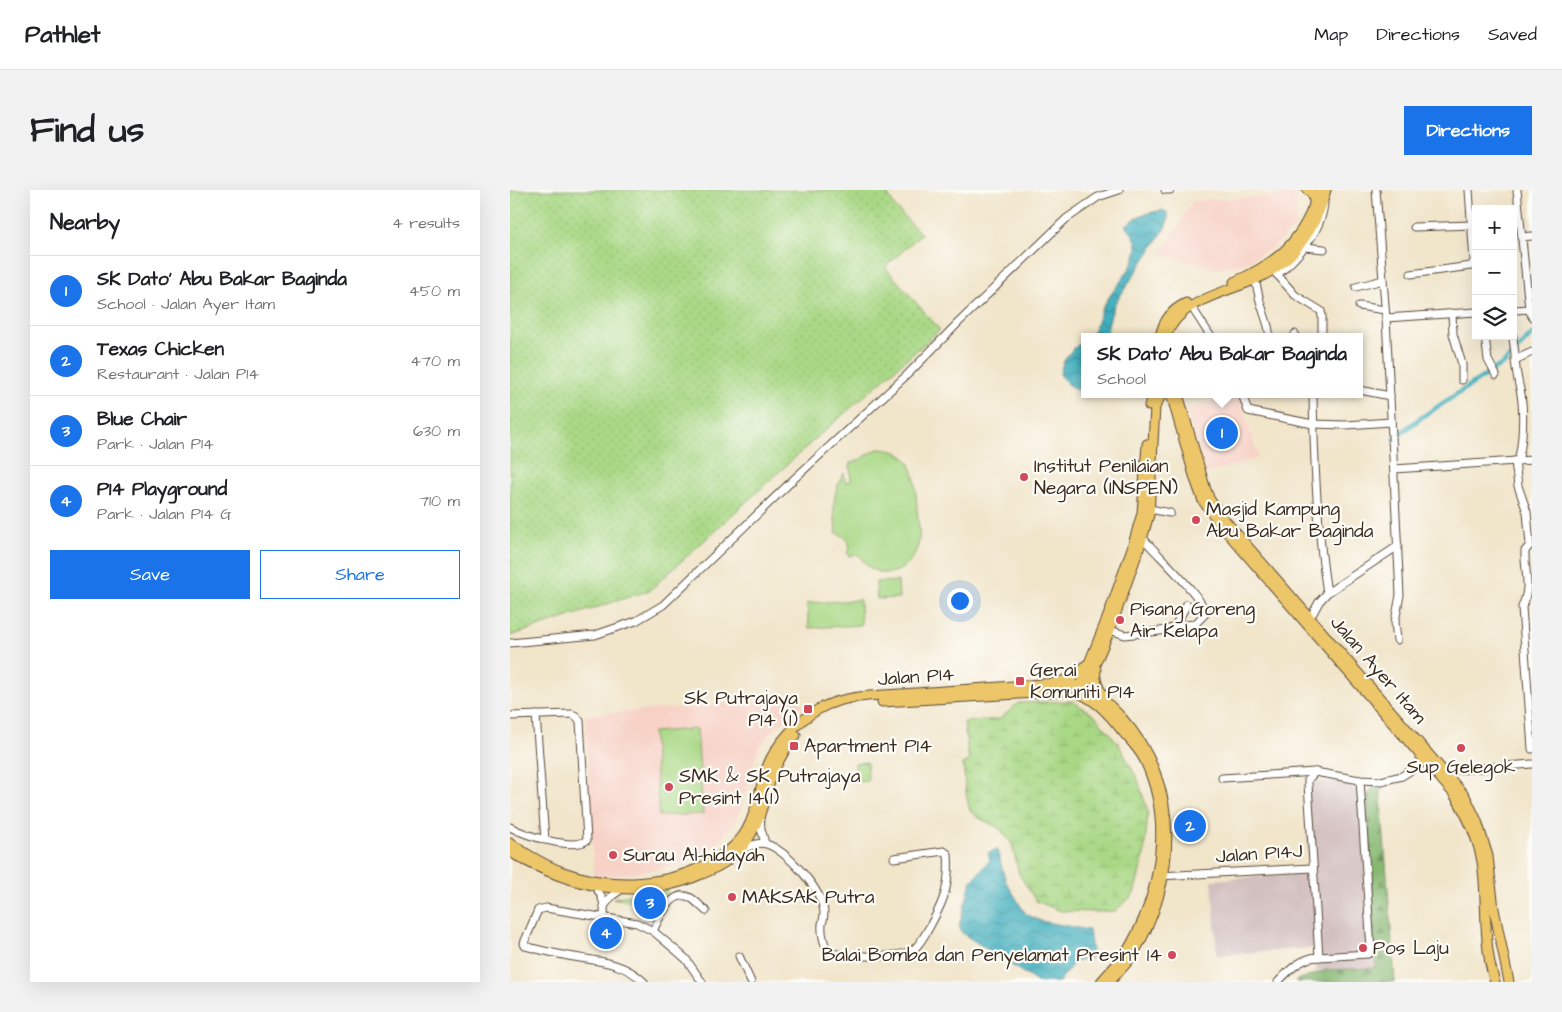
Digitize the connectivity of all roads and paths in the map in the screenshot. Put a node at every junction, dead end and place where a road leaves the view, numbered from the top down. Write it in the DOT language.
graph roads {
  1 [pos="1119,190"];
  2 [pos="1165,190"];
  3 [pos="1170,190"];
  4 [pos="1307,190"];
  5 [pos="1376,190"];
  6 [pos="1469,190"];
  7 [pos="1517,190"];
  8 [pos="1323,193"];
  9 [pos="1314,206"];
  10 [pos="1472,225"];
  11 [pos="1414,227"];
  12 [pos="1532,236"];
  13 [pos="1521,237"];
  14 [pos="1305,247"];
  15 [pos="1324,249"];
  16 [pos="1473,250"];
  17 [pos="1275,272"];
  18 [pos="1411,274"];
  19 [pos="1255,279"];
  20 [pos="1383,280"];
  21 [pos="1356,287"];
  22 [pos="1191,306"];
  23 [pos="1359,306"];
  24 [pos="1530,309"];
  25 [pos="1517,310"];
  26 [pos="1472,312"];
  27 [pos="1386,314"];
  28 [pos="1452,314"];
  29 [pos="1532,317"];
  30 [pos="1162,333"];
  31 [pos="1168,333"];
  32 [pos="1208,333"];
  33 [pos="1269,333"];
  34 [pos="1322,333"];
  35 [pos="1485,340"];
  36 [pos="1513,340"];
  37 [pos="1532,352"];
  38 [pos="1515,354"];
  39 [pos="1494,373"];
  40 [pos="1462,380"];
  41 [pos="1363,391"];
  42 [pos="1390,396"];
  43 [pos="1155,398"];
  44 [pos="1157,398"];
  45 [pos="1175,398"];
  46 [pos="1243,398"];
  47 [pos="1313,398"];
  48 [pos="1391,422"];
  49 [pos="1313,424"];
  50 [pos="1532,460"];
  51 [pos="1517,461"];
  52 [pos="1394,469"];
  53 [pos="1150,509"];
  54 [pos="1170,513"];
  55 [pos="1236,531"];
  56 [pos="1143,538"];
  57 [pos="1398,546"];
  58 [pos="1327,594"];
  59 [pos="1187,604"];
  60 [pos="1313,612"];
  61 [pos="1175,626"];
  62 [pos="1110,630"];
  63 [pos="1397,640"];
  64 [pos="510,643"];
  65 [pos="1095,658"];
  66 [pos="1351,664"];
  67 [pos="1055,682"];
  68 [pos="1081,690"];
  69 [pos="1114,709"];
  70 [pos="536,715"];
  71 [pos="510,716"];
  72 [pos="1532,749"];
  73 [pos="1426,761"];
  74 [pos="1532,764"];
  75 [pos="1315,772"];
  76 [pos="1298,773"];
  77 [pos="1441,773"];
  78 [pos="1222,778"];
  79 [pos="1360,780"];
  80 [pos="1308,784"];
  81 [pos="760,817"];
  82 [pos="510,827"];
  83 [pos="545,840"];
  84 [pos="510,843"];
  85 [pos="765,843"];
  86 [pos="510,852"];
  87 [pos="738,852"];
  88 [pos="894,858"];
  89 [pos="1313,868"];
  90 [pos="1160,876"];
  91 [pos="595,886"];
  92 [pos="622,889"];
  93 [pos="605,904"];
  94 [pos="706,911"];
  95 [pos="604,918"];
  96 [pos="653,931"];
  97 [pos="739,956"];
  98 [pos="1319,957"];
  99 [pos="1491,969"];
  100 [pos="1505,969"];
  101 [pos="644,982"];
  102 [pos="702,982"];
  103 [pos="751,982"];
  104 [pos="1101,982"];
  105 [pos="1110,982"];
  106 [pos="1278,982"];
  107 [pos="1495,982"];
  108 [pos="1509,982"];
  1 -- 64 [label="street"];
  2 -- 3 [label="street"];
  4 -- 9 [label="main road"];
  5 -- 20 [label="street"];
  6 -- 10 [label="street"];
  7 -- 13 [label="street"];
  8 -- 9 [label="main road"];
  8 -- 14 [label="street"];
  8 -- 17 [label="main road"];
  9 -- 30 [label="main road"];
  10 -- 11 [label="street"];
  12 -- 13 [label="street"];
  13 -- 24 [label="street"];
  14 -- 15 [label="street"];
  14 -- 17 [label="street"];
  16 -- 18 [label="street"];
  17 -- 19 [label="main road"];
  17 -- 34 [label="street"];
  19 -- 22 [label="main road"];
  19 -- 33 [label="street"];
  20 -- 21 [label="street"];
  20 -- 27 [label="street"];
  22 -- 31 [label="main road"];
  22 -- 32 [label="street"];
  23 -- 27 [label="street"];
  24 -- 25 [label="street"];
  24 -- 29 [label="street"];
  26 -- 28 [label="street"];
  27 -- 28 [label="street"];
  27 -- 42 [label="street"];
  28 -- 40 [label="street"];
  35 -- 39 [label="street"];
  36 -- 38 [label="street"];
  37 -- 38 [label="street"];
  38 -- 51 [label="street"];
  41 -- 42 [label="street"];
  42 -- 48 [label="street"];
  43 -- 65 [label="main road"];
  44 -- 53 [label="main road"];
  45 -- 55 [label="main road, Jalan Ayer Itam"];
  45 -- 73 [label="main road, Jalan Ayer Itam"];
  46 -- 49 [label="street"];
  47 -- 49 [label="street"];
  48 -- 49 [label="street"];
  48 -- 52 [label="street"];
  49 -- 58 [label="street"];
  50 -- 51 [label="street"];
  51 -- 52 [label="street"];
  51 -- 72 [label="street"];
  52 -- 57 [label="street"];
  53 -- 54 [label="street"];
  53 -- 56 [label="main road"];
  55 -- 60 [label="main road"];
  55 -- 66 [label="main road, Jalan Ayer Itam"];
  56 -- 61 [label="street"];
  56 -- 62 [label="main road"];
  57 -- 58 [label="street"];
  57 -- 63 [label="street"];
  58 -- 60 [label="street"];
  59 -- 61 [label="street"];
  60 -- 66 [label="main road"];
  61 -- 62 [label="street"];
  62 -- 65 [label="main road"];
  65 -- 67 [label="main road"];
  65 -- 68 [label="main road"];
  65 -- 69 [label="main road"];
  66 -- 77 [label="main road, Jalan Ayer Itam"];
  67 -- 68 [label="main road, Jalan P14"];
  67 -- 84 [label="main road, Jalan P14"];
  68 -- 69 [label="main road, Jalan P14"];
  68 -- 81 [label="main road, Jalan P14"];
  68 -- 90 [label="main road, Jalan P14"];
  69 -- 90 [label="main road, Jalan P14"];
  70 -- 71 [label="street"];
  70 -- 83 [label="street"];
  70 -- 83 [label="street"];
  73 -- 77 [label="main road, Jalan Ayer Itam"];
  73 -- 79 [label="street"];
  74 -- 77 [label="street"];
  75 -- 76 [label="street"];
  75 -- 79 [label="street"];
  75 -- 80 [label="street"];
  76 -- 78 [label="street"];
  76 -- 80 [label="street"];
  77 -- 99 [label="main road"];
  77 -- 100 [label="main road, Jalan Ayer Itam"];
  79 -- 98 [label="street"];
  80 -- 89 [label="street, Jalan P14J"];
  81 -- 85 [label="street"];
  81 -- 87 [label="main road, Jalan P14"];
  82 -- 83 [label="street"];
  85 -- 87 [label="street"];
  85 -- 88 [label="street"];
  86 -- 91 [label="main road, Jalan P14"];
  87 -- 92 [label="main road, Jalan P14"];
  89 -- 90 [label="street, Jalan P14J"];
  89 -- 98 [label="street"];
  90 -- 104 [label="main road, Jalan P14"];
  90 -- 105 [label="main road, Jalan P14"];
  91 -- 92 [label="main road, Jalan P14"];
  91 -- 93 [label="street"];
  92 -- 93 [label="street"];
  93 -- 95 [label="street"];
  94 -- 96 [label="street"];
  95 -- 96 [label="street"];
  95 -- 101 [label="street"];
  96 -- 102 [label="street"];
  97 -- 103 [label="street"];
  98 -- 106 [label="street"];
  99 -- 100 [label="main road"];
  99 -- 107 [label="main road"];
  100 -- 108 [label="main road, Jalan Ayer Itam"];
}
